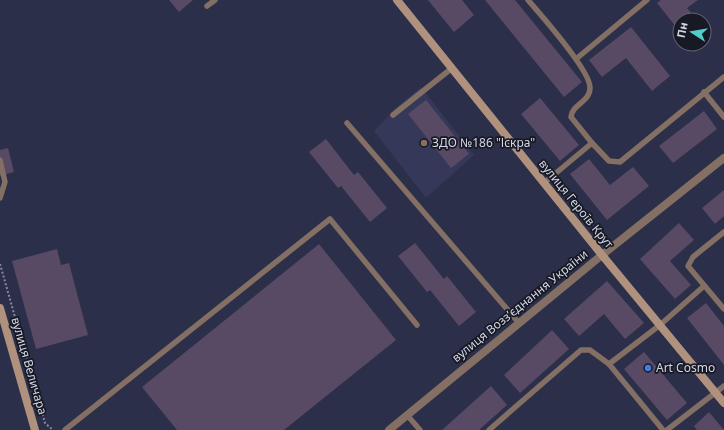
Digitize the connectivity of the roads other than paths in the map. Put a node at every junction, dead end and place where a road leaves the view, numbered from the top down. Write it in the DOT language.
graph roads {
  1 [pos="215,0"];
  2 [pos="397,0"];
  3 [pos="528,0"];
  4 [pos="647,0"];
  5 [pos="208,6"];
  6 [pos="576,59"];
  7 [pos="452,68"];
  8 [pos="724,77"];
  9 [pos="704,92"];
  10 [pos="393,115"];
  11 [pos="724,117"];
  12 [pos="347,123"];
  13 [pos="592,144"];
  14 [pos="724,158"];
  15 [pos="0,160"];
  16 [pos="544,183"];
  17 [pos="0,198"];
  18 [pos="724,232"];
  19 [pos="602,255"];
  20 [pos="704,286"];
  21 [pos="0,308"];
  22 [pos="724,309"];
  23 [pos="519,323"];
  24 [pos="417,325"];
  25 [pos="660,325"];
  26 [pos="609,364"];
  27 [pos="724,386"];
  28 [pos="716,392"];
  29 [pos="724,403"];
  30 [pos="407,415"];
  31 [pos="35,430"];
  32 [pos="64,430"];
  33 [pos="389,430"];
  34 [pos="420,430"];
  35 [pos="489,430"];
  36 [pos="663,430"];
  37 [pos="667,430"];
  1 -- 5 [label="lane"];
  2 -- 7 [label="street, вулиця Героїв Крут"];
  3 -- 6 [label="lane"];
  4 -- 6 [label="lane"];
  6 -- 13 [label="lane"];
  7 -- 10 [label="lane"];
  7 -- 16 [label="street, вулиця Героїв Крут"];
  8 -- 9 [label="lane"];
  9 -- 11 [label="lane"];
  9 -- 13 [label="lane"];
  12 -- 23 [label="lane"];
  13 -- 16 [label="lane"];
  14 -- 19 [label="street, вулиця Воззʼєднання України"];
  15 -- 17 [label="lane"];
  16 -- 19 [label="street, вулиця Героїв Крут"];
  18 -- 20 [label="lane"];
  19 -- 23 [label="street, вулиця Воззʼєднання України"];
  19 -- 25 [label="street, вулиця Героїв Крут"];
  20 -- 22 [label="lane"];
  20 -- 25 [label="lane"];
  21 -- 31 [label="street, вулиця Величара"];
  23 -- 30 [label="street, вулиця Воззʼєднання України"];
  24 -- 32 [label="lane"];
  25 -- 26 [label="lane"];
  25 -- 28 [label="street, вулиця Героїв Крут"];
  26 -- 35 [label="lane"];
  26 -- 36 [label="lane"];
  27 -- 28 [label="lane"];
  28 -- 29 [label="street, вулиця Героїв Крут"];
  28 -- 37 [label="lane"];
  30 -- 33 [label="street, вулиця Воззʼєднання України"];
  30 -- 34 [label="lane"];
}
